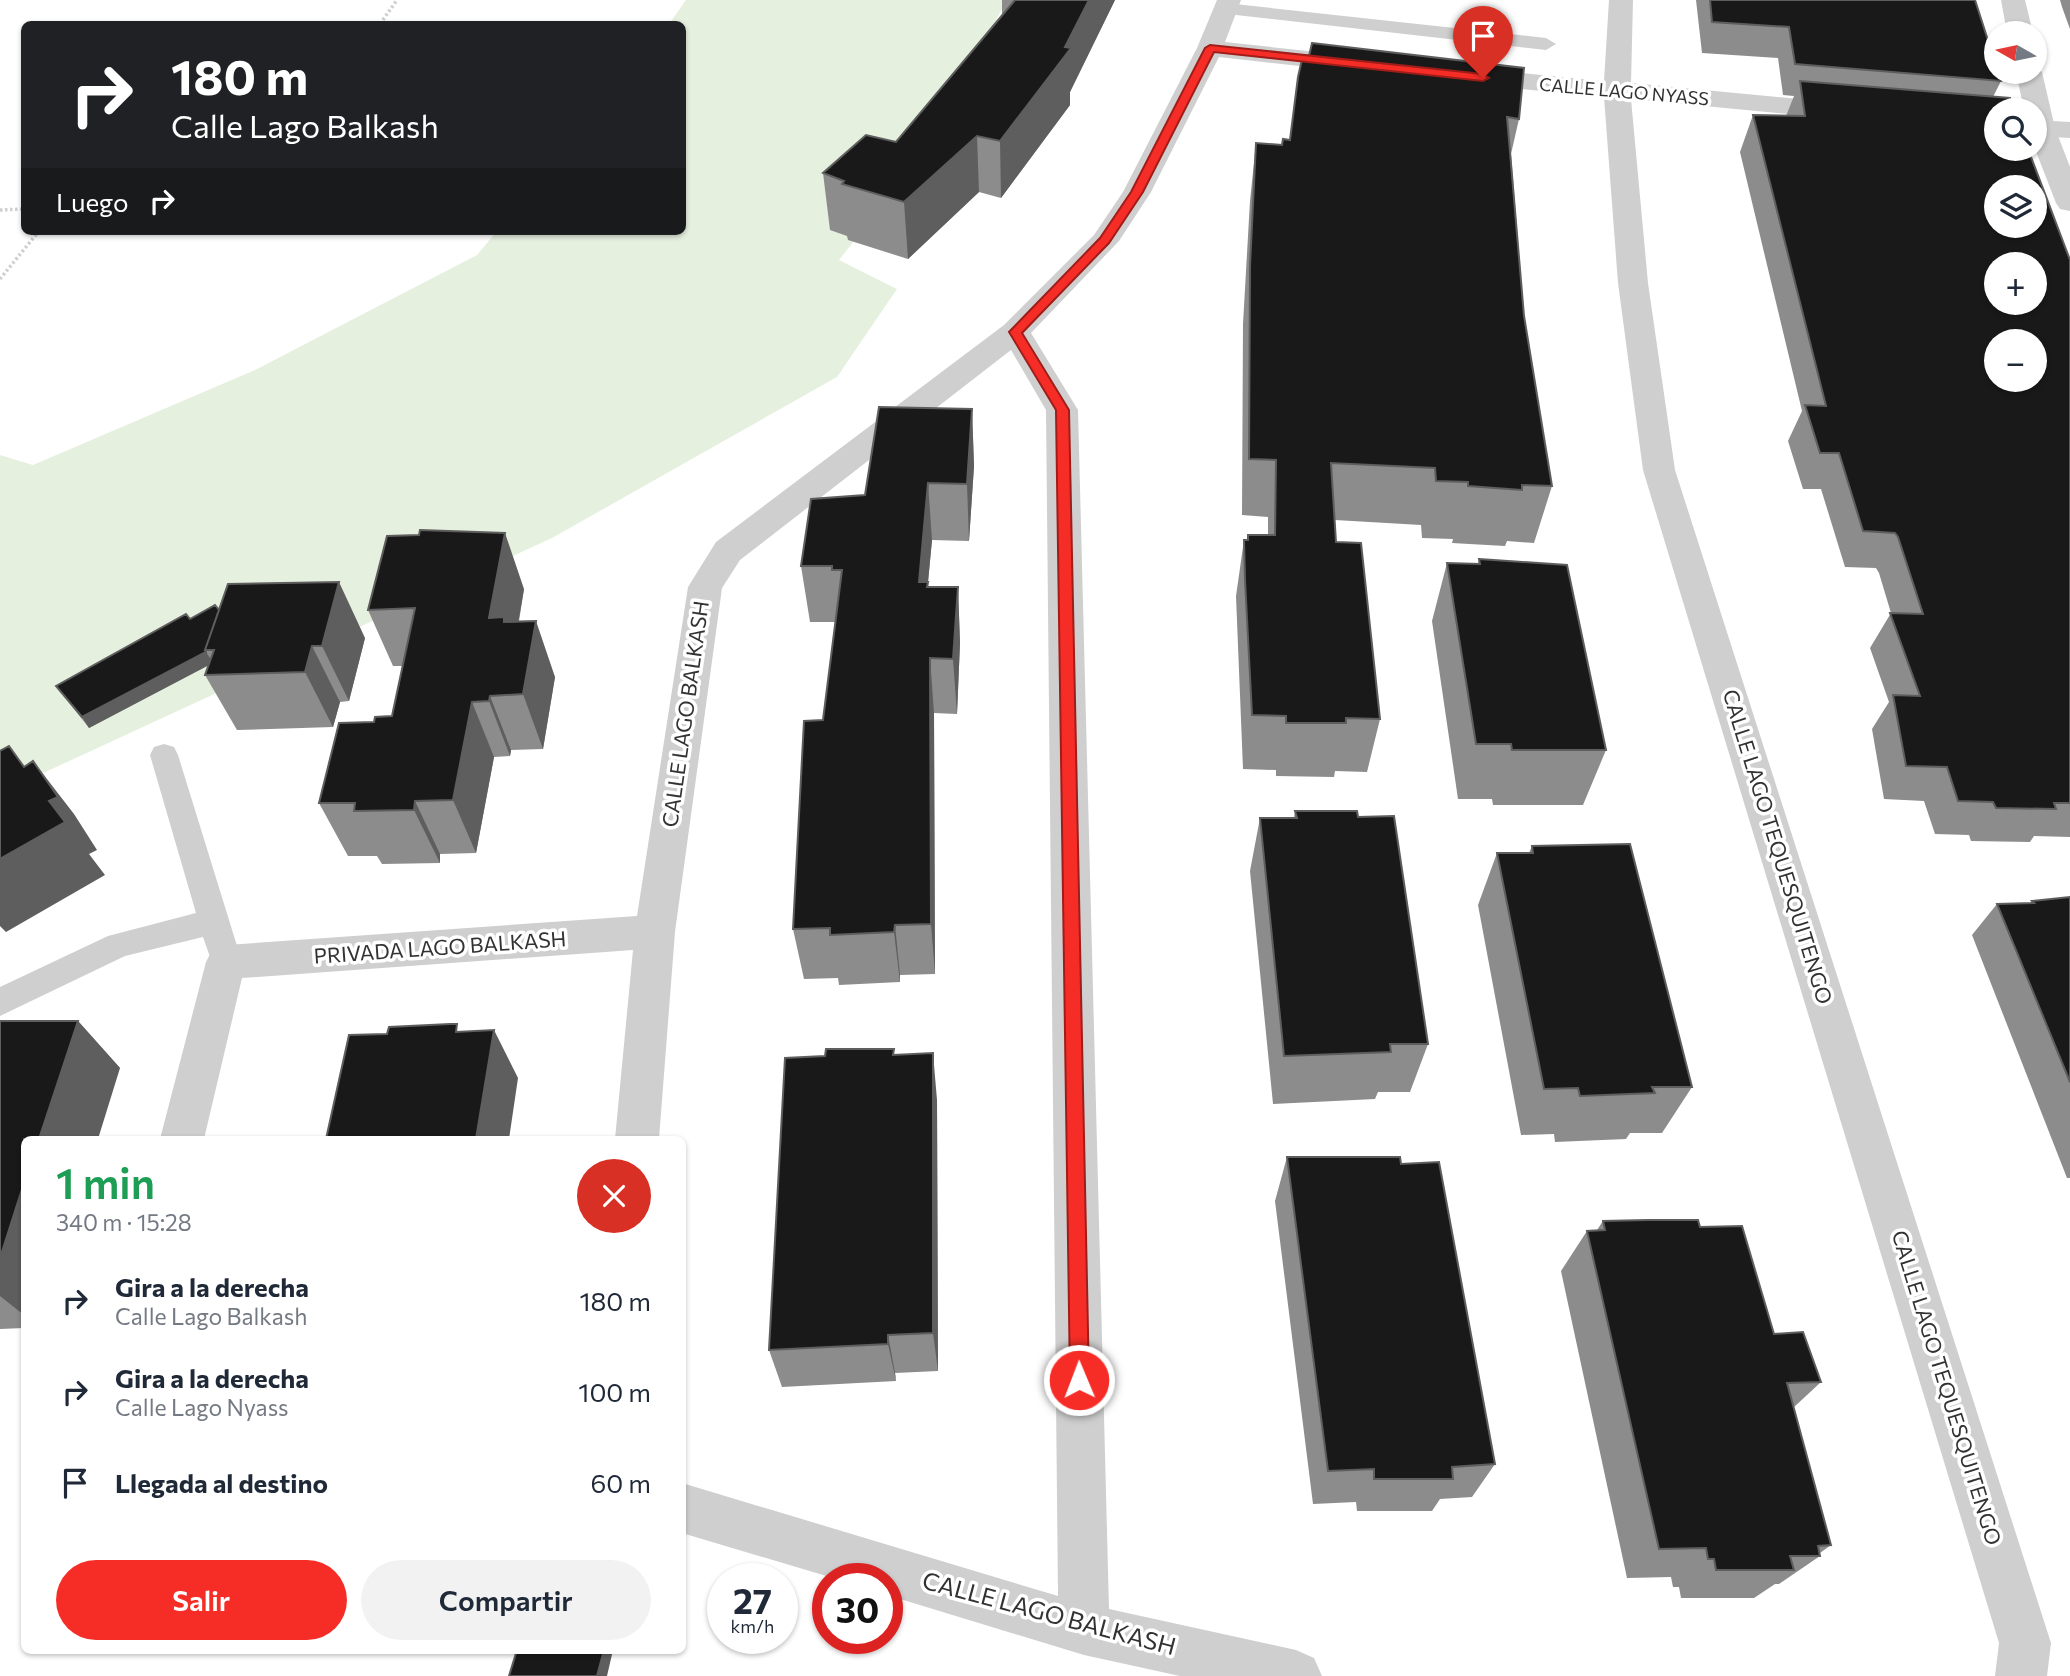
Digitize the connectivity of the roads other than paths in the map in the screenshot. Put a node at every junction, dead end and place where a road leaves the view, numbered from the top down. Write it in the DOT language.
graph roads {
  1 [pos="1621,0"];
  2 [pos="2013,0"];
  3 [pos="1227,5"];
  4 [pos="2017,21"];
  5 [pos="1408,29"];
  6 [pos="1546,44"];
  7 [pos="1210,48"];
  8 [pos="1404,55"];
  9 [pos="1375,66"];
  10 [pos="1443,73"];
  11 [pos="1618,92"];
  12 [pos="1861,113"];
  13 [pos="2047,129"];
  14 [pos="2070,130"];
  15 [pos="2047,149"];
  16 [pos="2070,203"];
  17 [pos="1015,332"];
  18 [pos="164,755"];
  19 [pos="214,921"];
  20 [pos="654,932"];
  21 [pos="226,961"];
  22 [pos="0,1002"];
  23 [pos="183,1136"];
  24 [pos="637,1136"];
  25 [pos="686,1509"];
  26 [pos="1084,1629"];
  27 [pos="1296,1676"];
  28 [pos="2021,1676"];
  1 -- 11 [label="street, CALLE LAGO TEQUESQUITENGO"];
  2 -- 4 [label="street"];
  3 -- 5 [label="lane"];
  3 -- 7 [label="street, CALLE LAGO BALKASH"];
  5 -- 6 [label="lane"];
  5 -- 8 [label="lane"];
  7 -- 9 [label="street"];
  7 -- 17 [label="street, CALLE LAGO BALKASH"];
  10 -- 11 [label="street, CALLE LAGO NYASS"];
  11 -- 12 [label="street, CALLE LAGO NYASS"];
  11 -- 28 [label="street, CALLE LAGO TEQUESQUITENGO"];
  13 -- 14 [label="street"];
  15 -- 16 [label="street"];
  17 -- 20 [label="street, CALLE LAGO BALKASH"];
  17 -- 26 [label="street"];
  18 -- 19 [label="lane"];
  19 -- 21 [label="lane"];
  19 -- 22 [label="lane"];
  20 -- 21 [label="street, PRIVADA LAGO BALKASH"];
  20 -- 24 [label="street, CALLE LAGO BALKASH"];
  21 -- 23 [label="street"];
  25 -- 26 [label="street, CALLE LAGO BALKASH"];
  26 -- 27 [label="street, CALLE LAGO BALKASH"];
}
